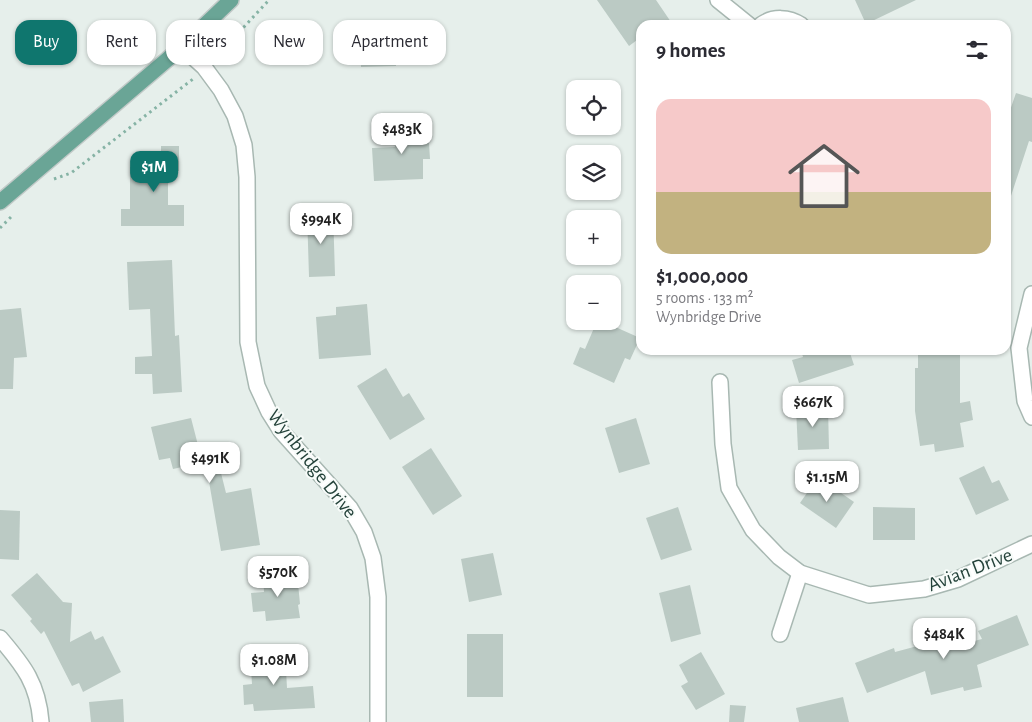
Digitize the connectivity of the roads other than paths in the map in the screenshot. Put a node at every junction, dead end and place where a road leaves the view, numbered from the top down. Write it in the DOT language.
graph roads {
  1 [pos="231,0"];
  2 [pos="718,0"];
  3 [pos="210,20"];
  4 [pos="743,20"];
  5 [pos="774,20"];
  6 [pos="790,20"];
  7 [pos="166,61"];
  8 [pos="201,65"];
  9 [pos="0,202"];
  10 [pos="1032,294"];
  11 [pos="720,382"];
  12 [pos="1032,417"];
  13 [pos="1032,544"];
  14 [pos="800,573"];
  15 [pos="780,634"];
  16 [pos="0,638"];
  17 [pos="41,722"];
  18 [pos="378,722"];
  1 -- 3 [label="main road"];
  2 -- 4 [label="street"];
  5 -- 6 [label="street"];
  7 -- 9 [label="main road"];
  8 -- 18 [label="street, Wynbridge Drive"];
  10 -- 12 [label="street"];
  11 -- 14 [label="street, Avian Drive"];
  13 -- 14 [label="street, Avian Drive"];
  14 -- 15 [label="street"];
  16 -- 17 [label="street"];
}
